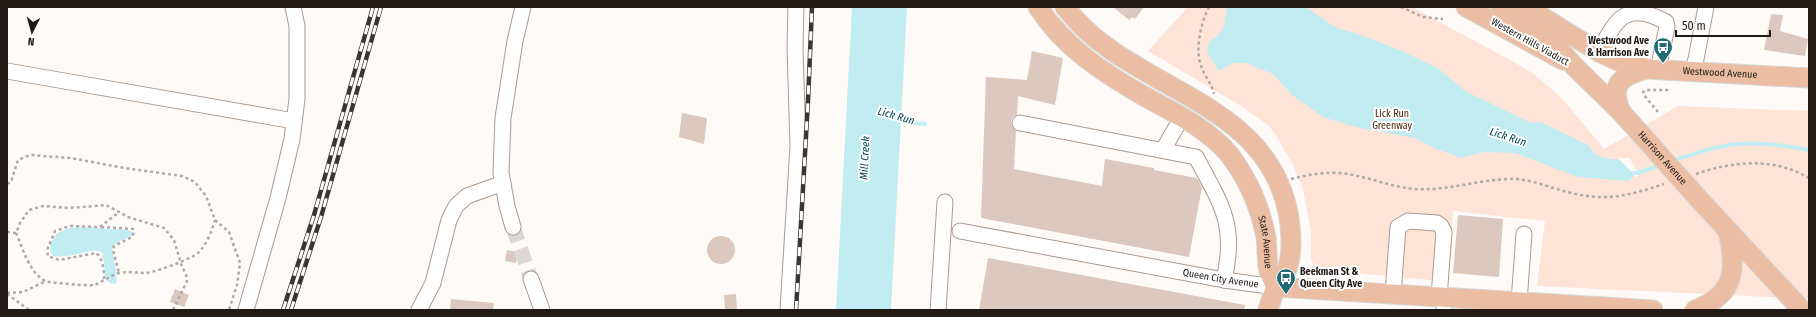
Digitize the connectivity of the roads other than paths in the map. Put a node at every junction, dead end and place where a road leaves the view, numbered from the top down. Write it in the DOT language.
graph roads {
  1 [pos="293,7"];
  2 [pos="523,7"];
  3 [pos="796,7"];
  4 [pos="1038,7"];
  5 [pos="1065,7"];
  6 [pos="1466,7"];
  7 [pos="1502,7"];
  8 [pos="1522,7"];
  9 [pos="1526,7"];
  10 [pos="1706,7"];
  11 [pos="1546,34"];
  12 [pos="1599,52"];
  13 [pos="1574,66"];
  14 [pos="1652,69"];
  15 [pos="7,71"];
  16 [pos="1692,72"];
  17 [pos="1809,78"];
  18 [pos="1621,112"];
  19 [pos="1182,117"];
  20 [pos="294,121"];
  21 [pos="1020,123"];
  22 [pos="1163,150"];
  23 [pos="503,183"];
  24 [pos="945,202"];
  25 [pos="514,227"];
  26 [pos="960,230"];
  27 [pos="1728,232"];
  28 [pos="1524,234"];
  29 [pos="531,279"];
  30 [pos="1224,280"];
  31 [pos="1276,287"];
  32 [pos="1393,294"];
  33 [pos="1443,301"];
  34 [pos="1519,302"];
  35 [pos="246,310"];
  36 [pos="419,310"];
  37 [pos="542,310"];
  38 [pos="788,310"];
  39 [pos="938,310"];
  40 [pos="1268,310"];
  41 [pos="1653,310"];
  42 [pos="1695,310"];
  43 [pos="1802,310"];
  1 -- 20 [label="street"];
  2 -- 23 [label="street"];
  3 -- 38 [label="street"];
  4 -- 19 [label="main road, State Avenue"];
  5 -- 31 [label="main road, State Avenue"];
  6 -- 13 [label="main road, Western Hills Viaduct"];
  7 -- 11 [label="main road"];
  8 -- 11 [label="main road, Harrison Avenue"];
  9 -- 12 [label="main road, Westwood Avenue"];
  10 -- 16 [label="street"];
  11 -- 13 [label="main road, Harrison Avenue"];
  12 -- 14 [label="main road, Westwood Avenue"];
  12 -- 14 [label="street"];
  13 -- 18 [label="main road, Harrison Avenue"];
  14 -- 16 [label="main road, Westwood Avenue"];
  14 -- 18 [label="main road"];
  15 -- 20 [label="street"];
  16 -- 17 [label="main road, Westwood Avenue"];
  18 -- 27 [label="main road, Harrison Avenue, bridge"];
  19 -- 22 [label="street"];
  19 -- 31 [label="main road, State Avenue"];
  20 -- 35 [label="street"];
  21 -- 22 [label="street"];
  22 -- 30 [label="street"];
  23 -- 25 [label="street"];
  23 -- 36 [label="street"];
  24 -- 39 [label="street"];
  26 -- 30 [label="street, Queen City Avenue"];
  27 -- 42 [label="main road"];
  27 -- 43 [label="main road, Harrison Avenue"];
  28 -- 34 [label="street"];
  29 -- 37 [label="street"];
  30 -- 31 [label="street, Queen City Avenue"];
  31 -- 32 [label="main road, Queen City Avenue"];
  31 -- 40 [label="main road"];
  32 -- 33 [label="main road, Queen City Avenue"];
  32 -- 33 [label="street"];
  33 -- 34 [label="main road, Queen City Avenue"];
  34 -- 41 [label="main road, Queen City Avenue"];
}
